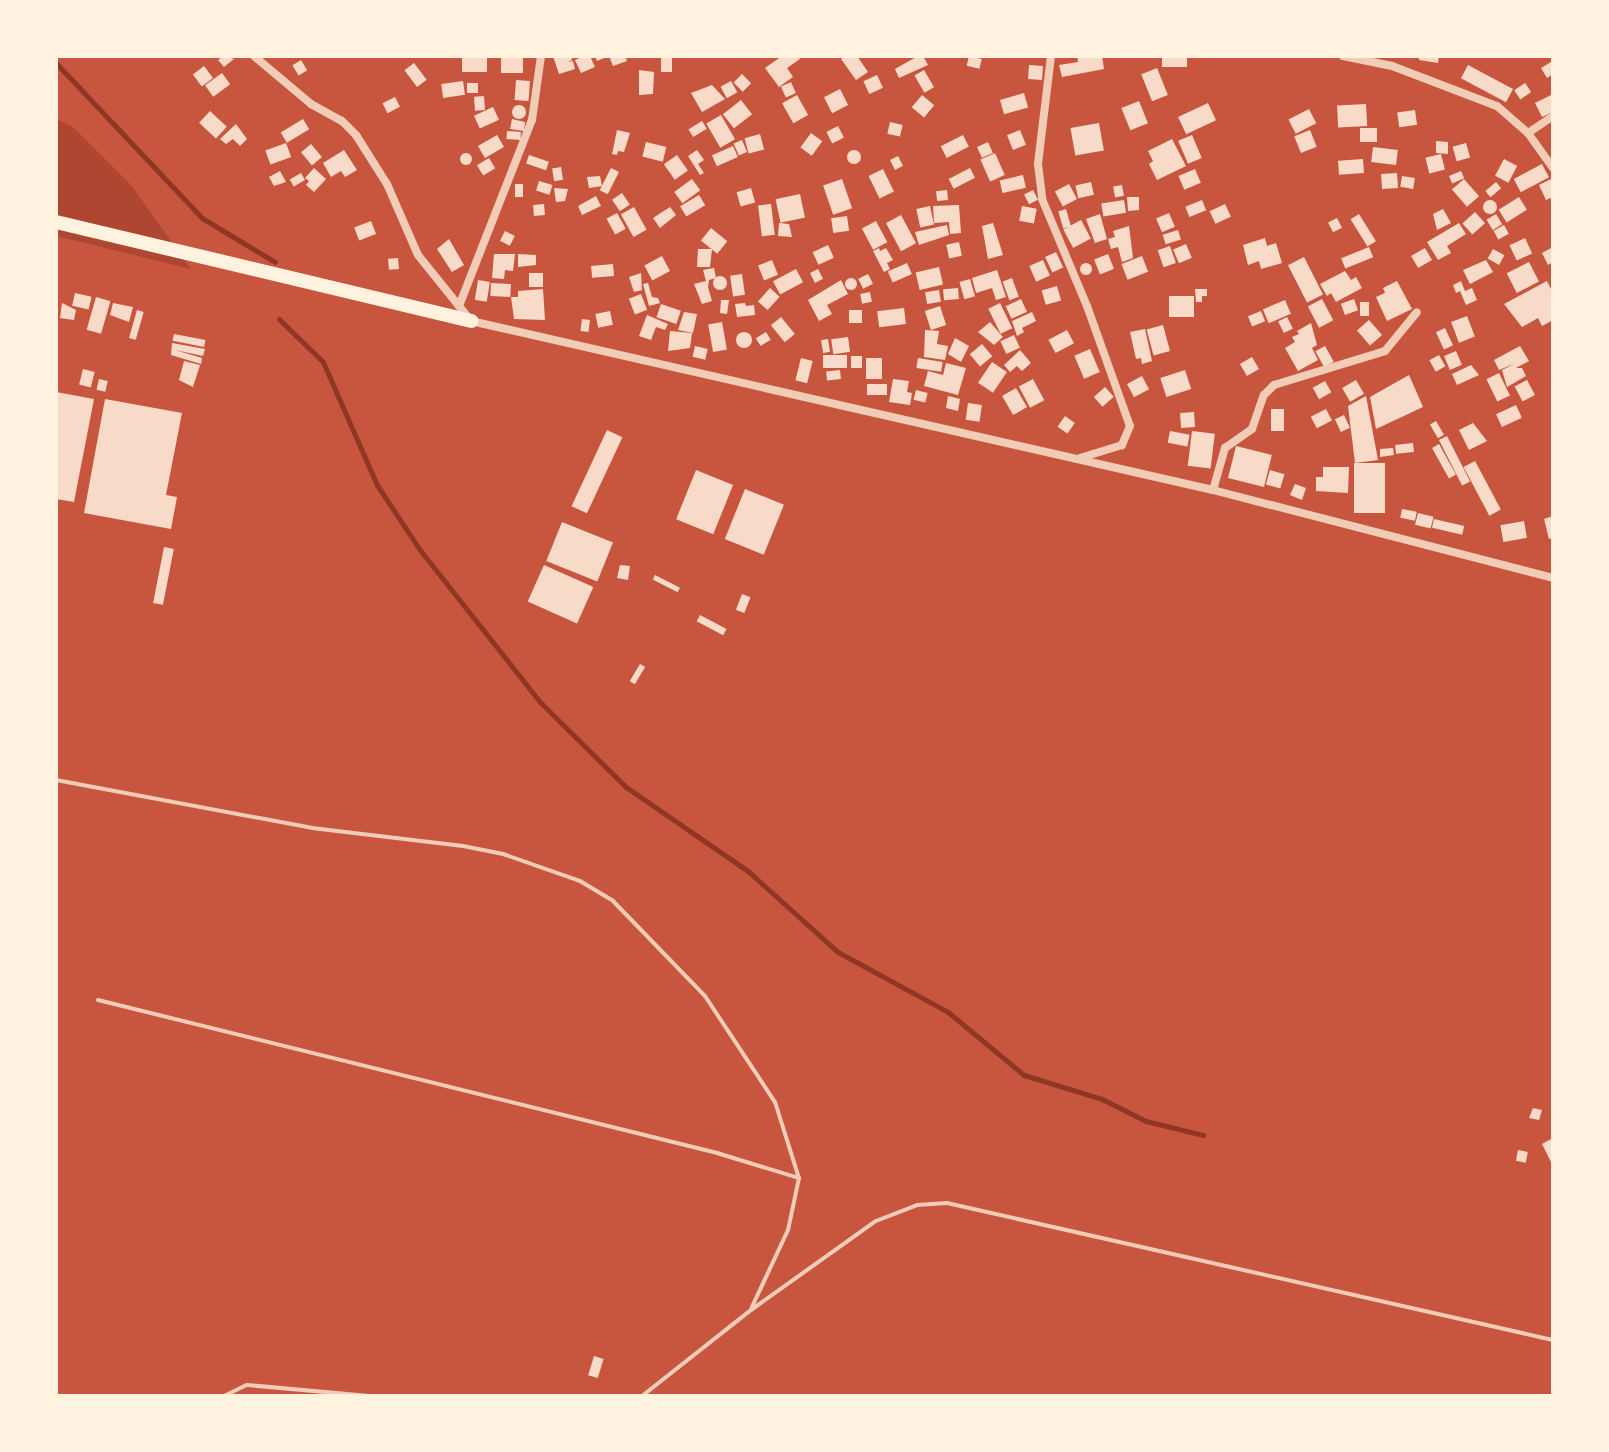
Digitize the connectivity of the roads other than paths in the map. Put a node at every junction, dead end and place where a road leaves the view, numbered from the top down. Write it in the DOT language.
graph roads {
  1 [pos="254,56"];
  2 [pos="541,56"];
  3 [pos="1051,56"];
  4 [pos="1343,56"];
  5 [pos="1553,116"];
  6 [pos="1528,133"];
  7 [pos="1553,168"];
  8 [pos="56,222"];
  9 [pos="459,306"];
  10 [pos="1417,312"];
  11 [pos="471,321"];
  12 [pos="1080,459"];
  13 [pos="1213,490"];
  14 [pos="1553,578"];
  15 [pos="56,780"];
  16 [pos="98,1000"];
  17 [pos="799,1178"];
  18 [pos="751,1310"];
  19 [pos="1553,1340"];
  20 [pos="224,1396"];
  21 [pos="370,1396"];
  22 [pos="642,1396"];
  1 -- 9 [label="street"];
  2 -- 9 [label="street"];
  3 -- 12 [label="street"];
  4 -- 6 [label="street"];
  5 -- 6 [label="street"];
  6 -- 7 [label="street"];
  8 -- 11 [label="main road"];
  9 -- 11 [label="street"];
  10 -- 13 [label="street"];
  11 -- 12 [label="street"];
  12 -- 13 [label="street"];
  13 -- 14 [label="street"];
  15 -- 17 [label="lane"];
  16 -- 17 [label="lane"];
  17 -- 18 [label="lane"];
  18 -- 19 [label="lane"];
  18 -- 22 [label="lane"];
  20 -- 21 [label="lane"];
}
